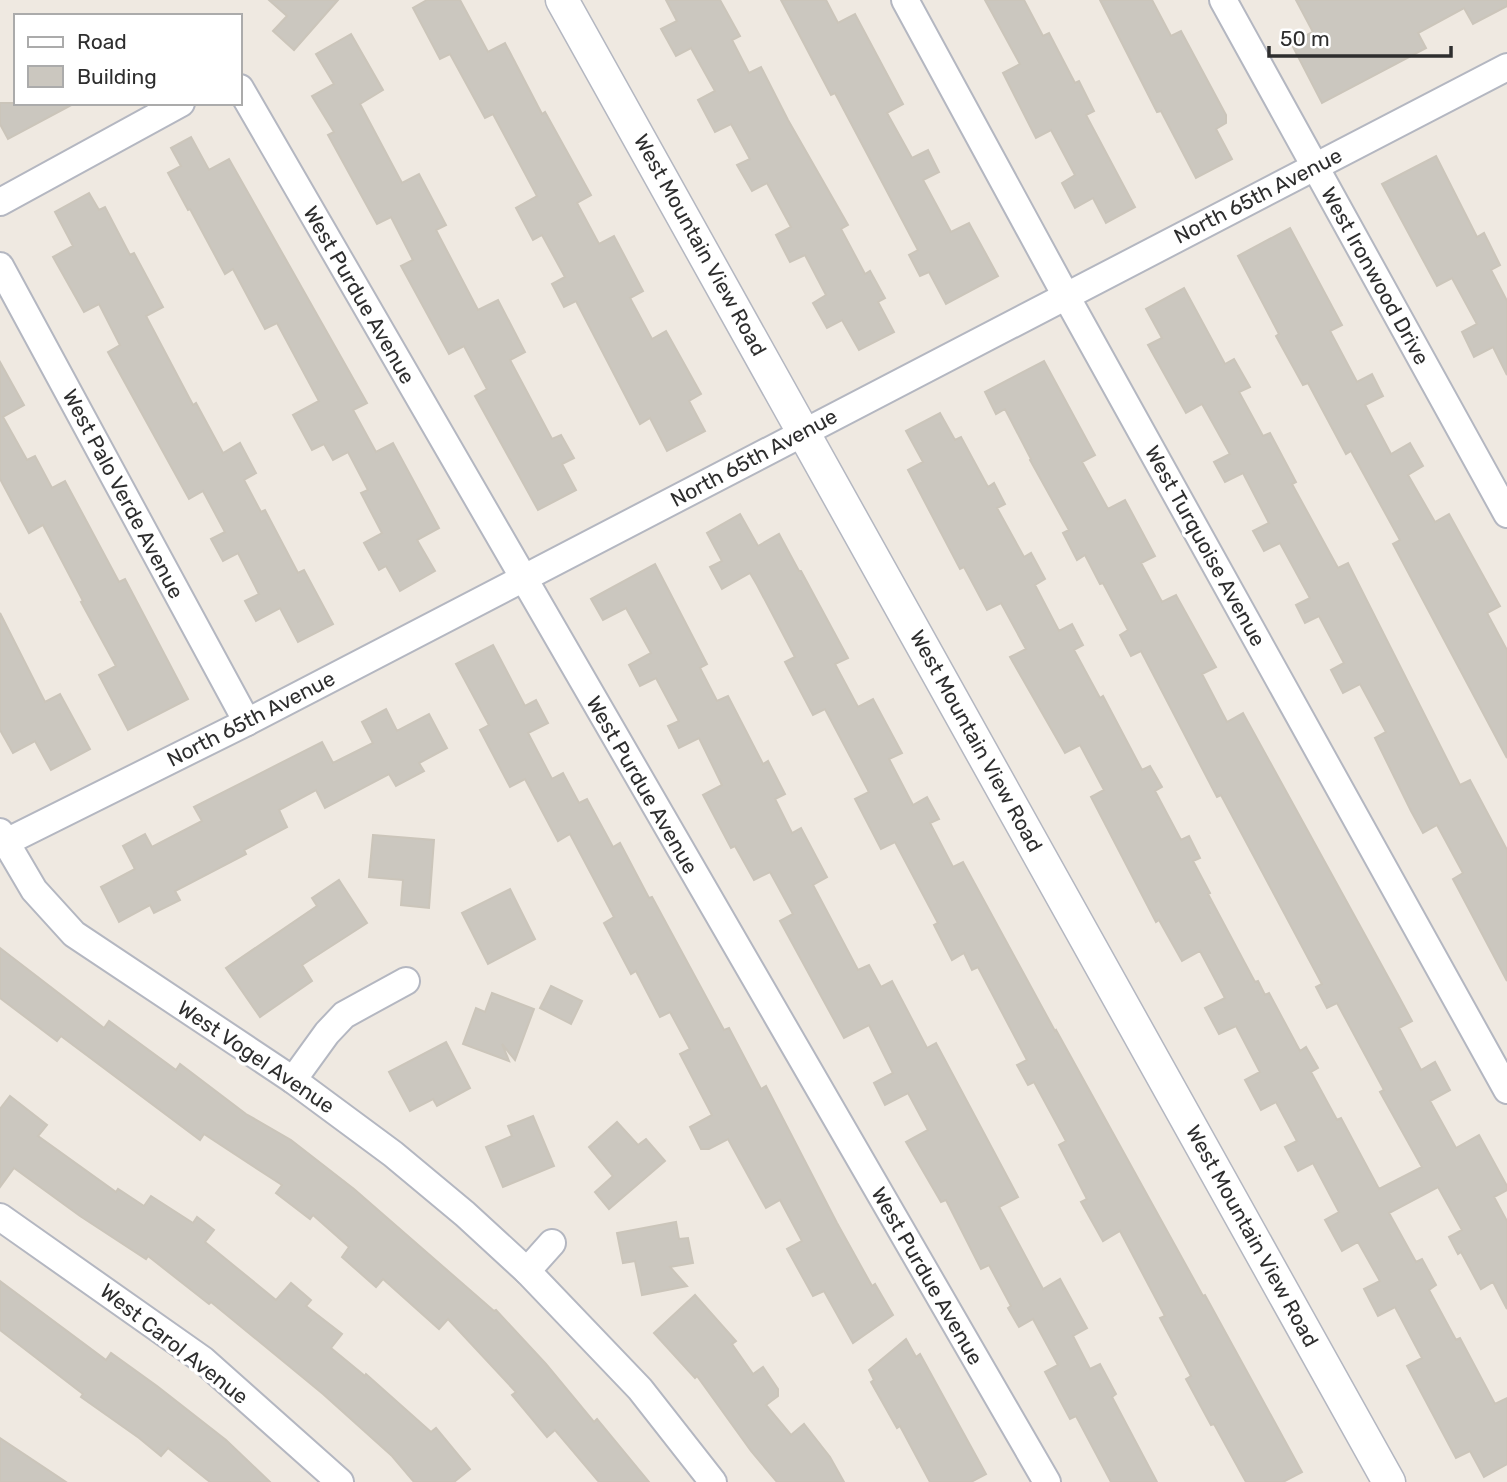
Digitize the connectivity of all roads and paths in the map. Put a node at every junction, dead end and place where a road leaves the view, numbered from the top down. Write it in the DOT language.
graph roads {
  1 [pos="562,0"];
  2 [pos="905,0"];
  3 [pos="1223,0"];
  4 [pos="1507,66"];
  5 [pos="242,91"];
  6 [pos="176,105"];
  7 [pos="1314,167"];
  8 [pos="0,202"];
  9 [pos="0,266"];
  10 [pos="1066,296"];
  11 [pos="804,432"];
  12 [pos="1507,514"];
  13 [pos="522,579"];
  14 [pos="247,722"];
  15 [pos="2,840"];
  16 [pos="405,981"];
  17 [pos="293,1080"];
  18 [pos="1507,1090"];
  19 [pos="0,1217"];
  20 [pos="552,1243"];
  21 [pos="527,1271"];
  22 [pos="341,1482"];
  23 [pos="713,1482"];
  24 [pos="1047,1482"];
  25 [pos="1388,1482"];
  1 -- 11 [label="street, West Mountain View Road"];
  2 -- 10 [label="street, West Turquoise Avenue"];
  3 -- 7 [label="street, West Ironwood Drive"];
  4 -- 7 [label="street, North 65th Avenue"];
  5 -- 13 [label="street, West Purdue Avenue"];
  6 -- 8 [label="street"];
  7 -- 10 [label="street, North 65th Avenue"];
  7 -- 12 [label="street, West Ironwood Drive"];
  9 -- 14 [label="street, West Palo Verde Avenue"];
  10 -- 11 [label="street, North 65th Avenue"];
  10 -- 18 [label="street, West Turquoise Avenue"];
  11 -- 13 [label="street, North 65th Avenue"];
  11 -- 25 [label="street, West Mountain View Road"];
  13 -- 14 [label="street, North 65th Avenue"];
  13 -- 24 [label="street, West Purdue Avenue"];
  14 -- 15 [label="street, North 65th Avenue"];
  15 -- 17 [label="street, West Vogel Avenue"];
  16 -- 17 [label="street"];
  17 -- 21 [label="street, West Vogel Avenue"];
  19 -- 22 [label="street, West Carol Avenue"];
  20 -- 21 [label="street"];
  21 -- 23 [label="street, West Vogel Avenue"];
}
